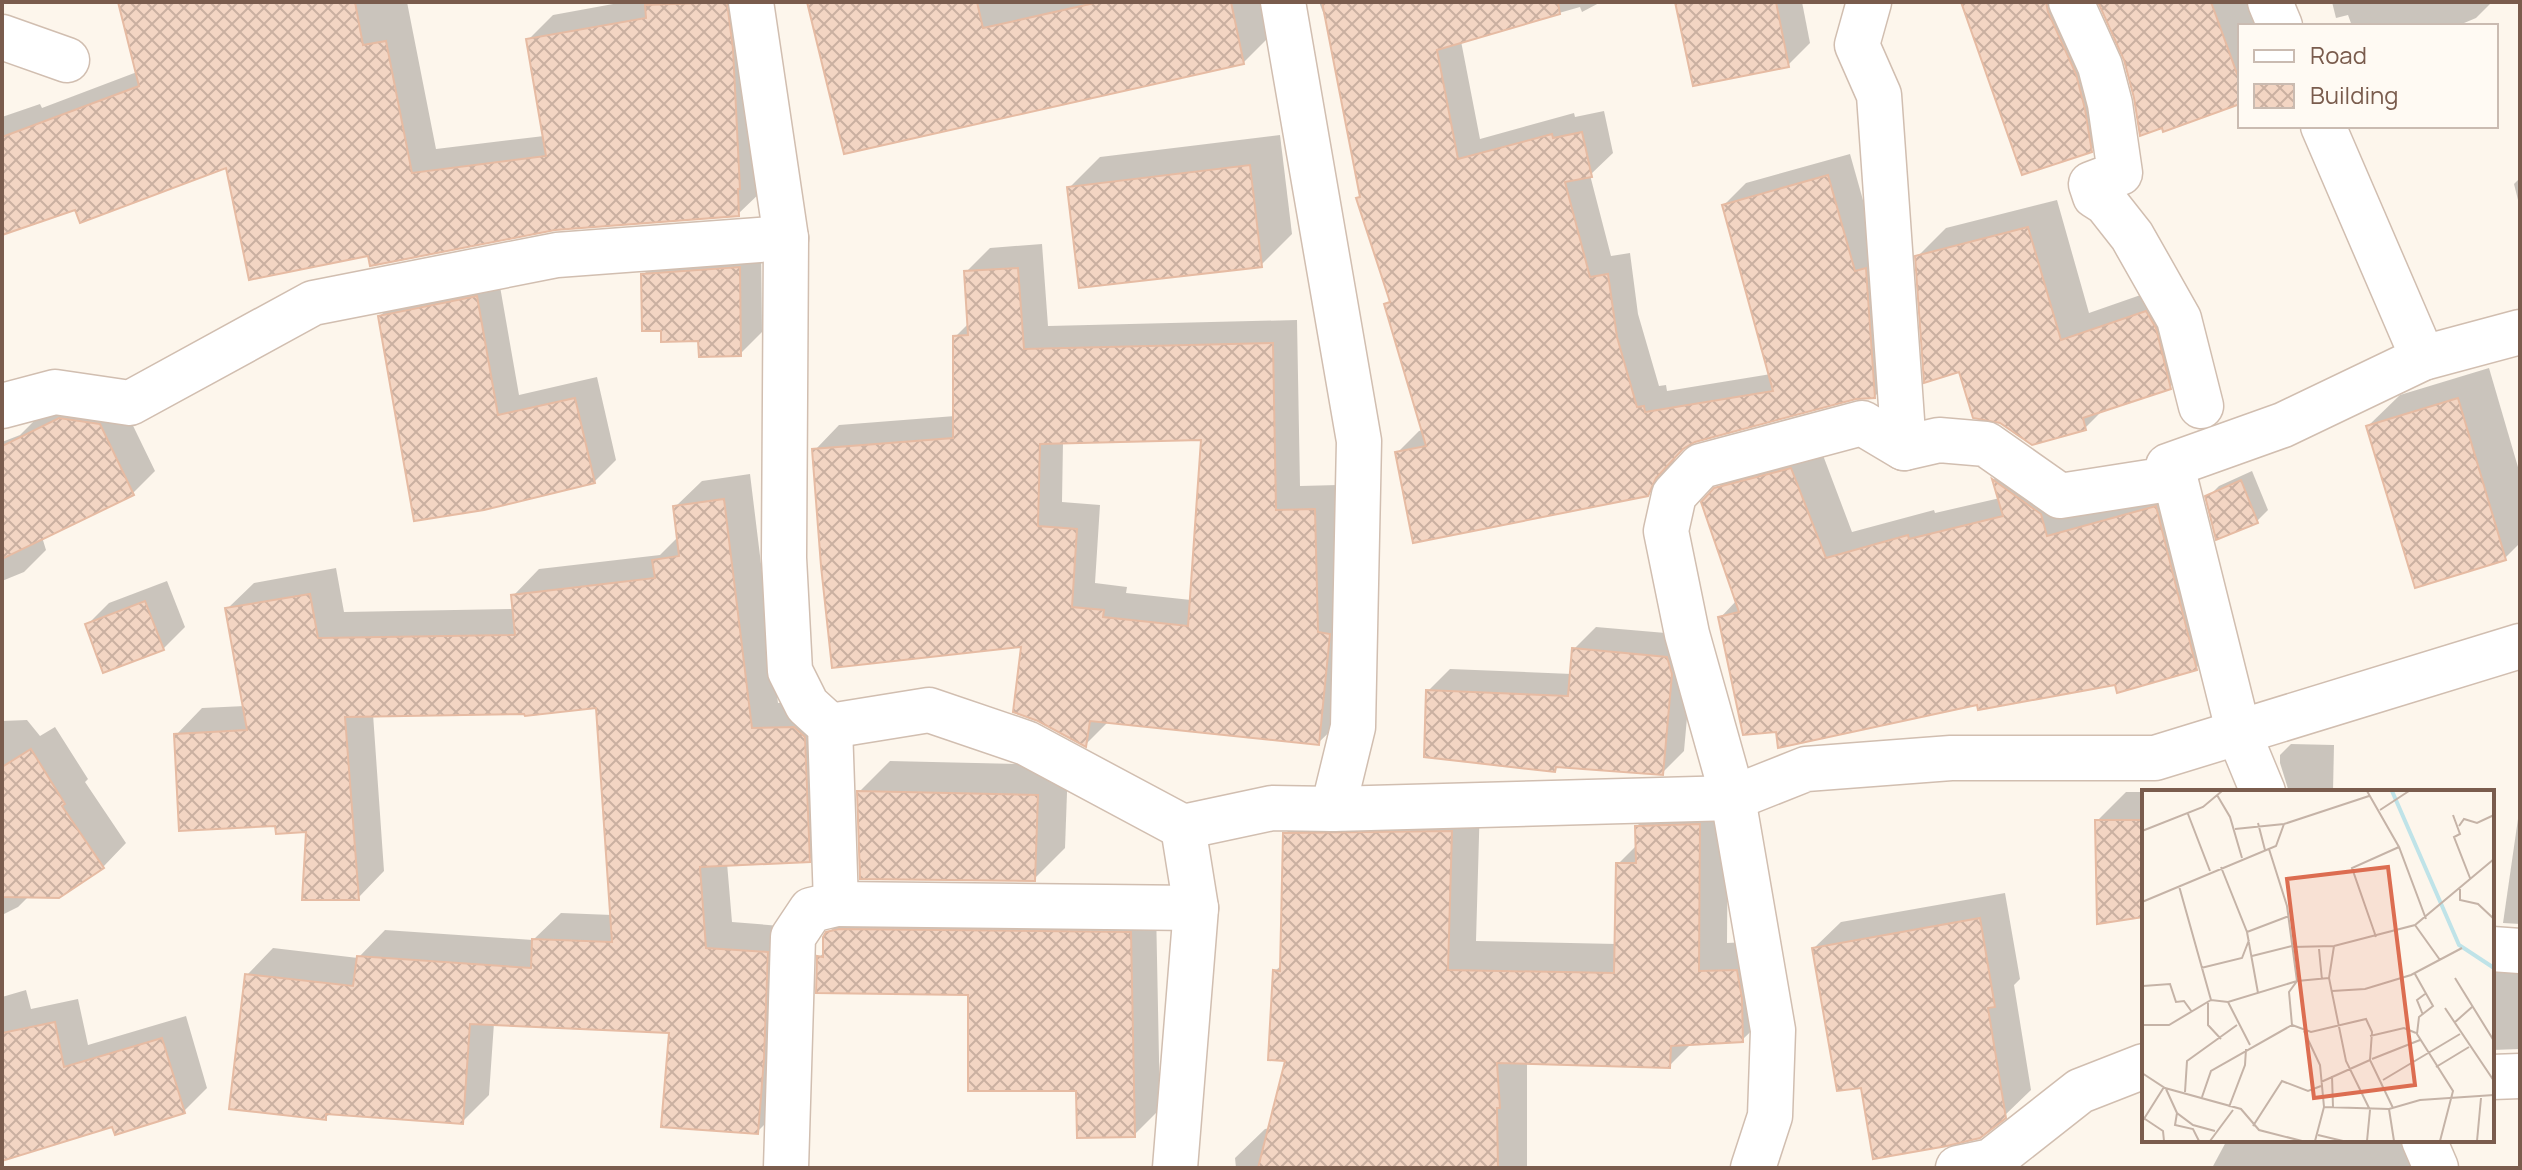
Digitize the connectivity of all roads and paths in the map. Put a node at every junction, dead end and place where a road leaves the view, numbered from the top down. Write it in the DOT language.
graph roads {
  1 [pos="751,2"];
  2 [pos="1283,2"];
  3 [pos="1869,2"];
  4 [pos="2071,2"];
  5 [pos="2270,2"];
  6 [pos="2279,24"];
  7 [pos="2,37"];
  8 [pos="67,60"];
  9 [pos="2324,128"];
  10 [pos="786,238"];
  11 [pos="2520,332"];
  12 [pos="2423,358"];
  13 [pos="2,406"];
  14 [pos="2201,406"];
  15 [pos="2283,425"];
  16 [pos="1904,448"];
  17 [pos="2171,472"];
  18 [pos="2520,646"];
  19 [pos="830,726"];
  20 [pos="2239,734"];
  21 [pos="2262,790"];
  22 [pos="1733,798"];
  23 [pos="1333,809"];
  24 [pos="1183,827"];
  25 [pos="836,904"];
  26 [pos="1196,908"];
  27 [pos="2494,949"];
  28 [pos="2520,951"];
  29 [pos="2142,1067"];
  30 [pos="2520,1076"];
  31 [pos="2494,1077"];
  32 [pos="2425,1142"];
  33 [pos="786,1168"];
  34 [pos="1175,1168"];
  35 [pos="1753,1168"];
  36 [pos="1958,1168"];
  37 [pos="2436,1168"];
  1 -- 10 [label="street"];
  2 -- 23 [label="street"];
  3 -- 16 [label="street"];
  4 -- 14 [label="street"];
  5 -- 6 [label="street"];
  7 -- 8 [label="street"];
  9 -- 12 [label="street"];
  10 -- 13 [label="street"];
  10 -- 19 [label="street"];
  11 -- 12 [label="street"];
  12 -- 15 [label="street"];
  14 -- 15 [label="street"];
  14 -- 17 [label="street"];
  15 -- 17 [label="street"];
  16 -- 17 [label="street"];
  16 -- 22 [label="street"];
  17 -- 20 [label="street"];
  18 -- 20 [label="street"];
  19 -- 24 [label="street"];
  19 -- 25 [label="street"];
  20 -- 21 [label="street"];
  20 -- 22 [label="street"];
  22 -- 23 [label="street"];
  22 -- 35 [label="street"];
  23 -- 24 [label="street"];
  24 -- 26 [label="street"];
  25 -- 26 [label="street"];
  25 -- 33 [label="street"];
  26 -- 34 [label="street"];
  27 -- 28 [label="street"];
  29 -- 36 [label="street"];
  30 -- 31 [label="street"];
  32 -- 37 [label="street"];
}
